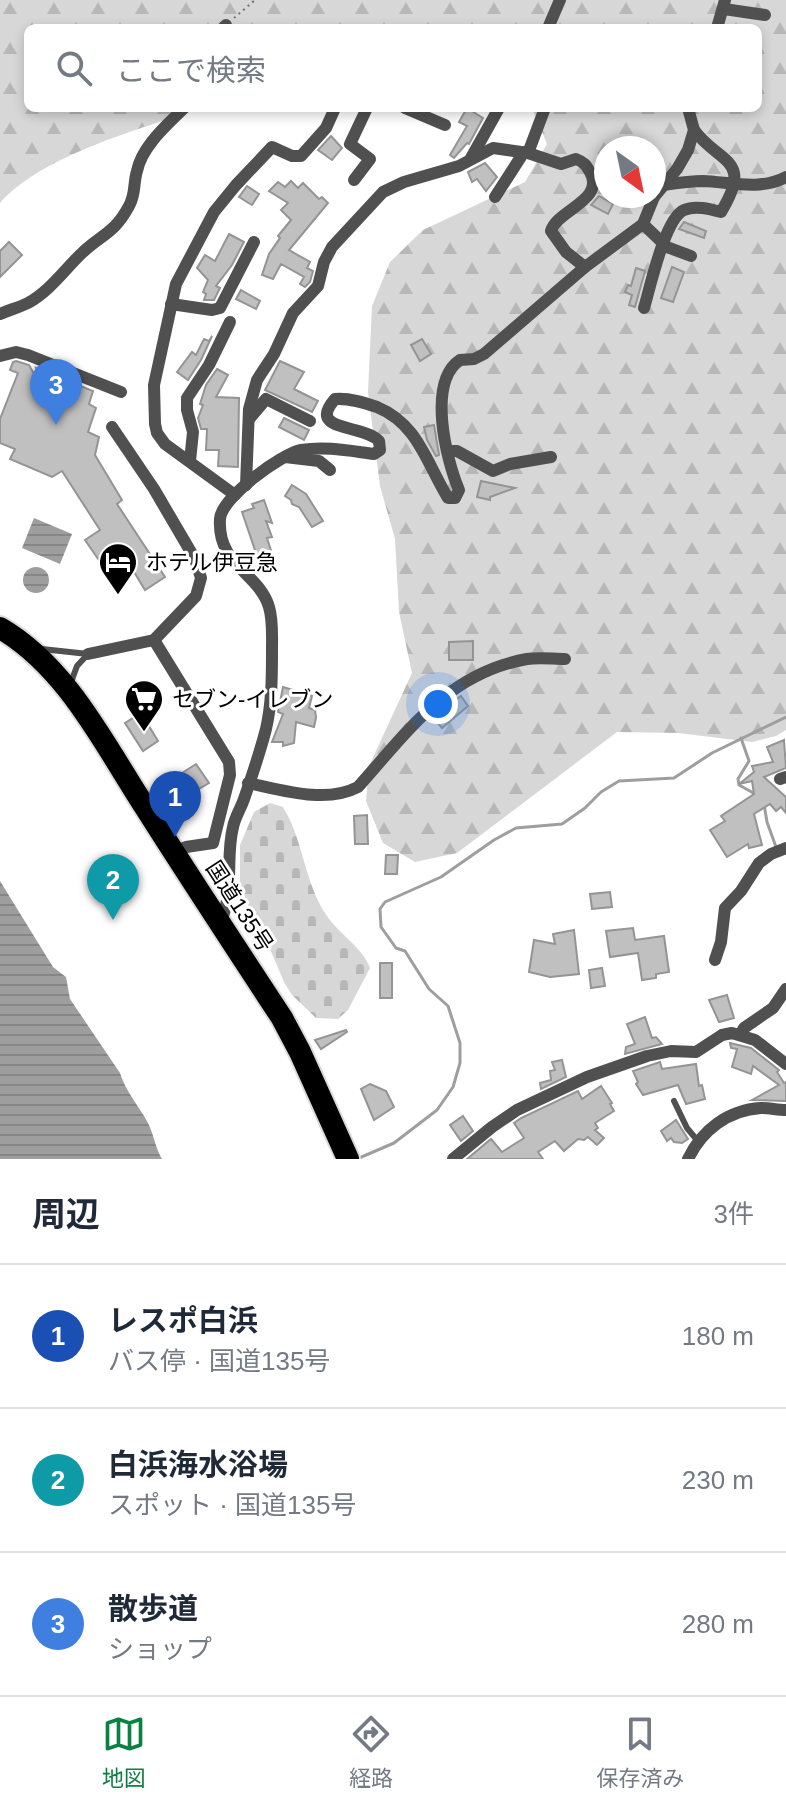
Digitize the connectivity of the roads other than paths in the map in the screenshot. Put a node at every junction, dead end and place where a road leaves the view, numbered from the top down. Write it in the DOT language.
graph roads {
  1 [pos="560,0"];
  2 [pos="725,5"];
  3 [pos="765,15"];
  4 [pos="547,24"];
  5 [pos="718,24"];
  6 [pos="180,112"];
  7 [pos="333,112"];
  8 [pos="365,112"];
  9 [pos="414,112"];
  10 [pos="497,112"];
  11 [pos="543,112"];
  12 [pos="689,112"];
  13 [pos="445,125"];
  14 [pos="694,130"];
  15 [pos="526,152"];
  16 [pos="471,158"];
  17 [pos="786,177"];
  18 [pos="354,180"];
  19 [pos="666,182"];
  20 [pos="666,185"];
  21 [pos="732,185"];
  22 [pos="495,197"];
  23 [pos="650,208"];
  24 [pos="643,224"];
  25 [pos="254,242"];
  26 [pos="663,243"];
  27 [pos="691,256"];
  28 [pos="585,267"];
  29 [pos="171,304"];
  30 [pos="644,308"];
  31 [pos="0,314"];
  32 [pos="230,322"];
  33 [pos="0,356"];
  34 [pos="121,392"];
  35 [pos="249,419"];
  36 [pos="310,421"];
  37 [pos="112,427"];
  38 [pos="447,451"];
  39 [pos="285,457"];
  40 [pos="551,457"];
  41 [pos="190,461"];
  42 [pos="330,470"];
  43 [pos="246,485"];
  44 [pos="235,495"];
  45 [pos="0,628"];
  46 [pos="154,640"];
  47 [pos="30,648"];
  48 [pos="88,654"];
  49 [pos="565,659"];
  50 [pos="69,691"];
  51 [pos="248,783"];
  52 [pos="780,850"];
  53 [pos="174,852"];
  54 [pos="220,923"];
  55 [pos="715,960"];
  56 [pos="786,989"];
  57 [pos="740,1035"];
  58 [pos="786,1064"];
  59 [pos="674,1101"];
  60 [pos="786,1110"];
  61 [pos="697,1140"];
  62 [pos="346,1154"];
  63 [pos="453,1159"];
  64 [pos="688,1159"];
  1 -- 4 [label="street"];
  2 -- 3 [label="street"];
  2 -- 5 [label="street"];
  6 -- 31 [label="street"];
  7 -- 29 [label="street"];
  8 -- 18 [label="street"];
  9 -- 13 [label="street"];
  10 -- 16 [label="street"];
  11 -- 15 [label="street"];
  12 -- 14 [label="street"];
  14 -- 19 [label="street"];
  14 -- 21 [label="street"];
  15 -- 16 [label="street"];
  15 -- 22 [label="street"];
  15 -- 28 [label="street"];
  16 -- 35 [label="street"];
  17 -- 21 [label="street"];
  20 -- 21 [label="street"];
  21 -- 26 [label="street"];
  23 -- 24 [label="street"];
  24 -- 26 [label="street"];
  24 -- 28 [label="street"];
  25 -- 29 [label="street"];
  26 -- 27 [label="street"];
  26 -- 30 [label="street"];
  28 -- 38 [label="street"];
  29 -- 41 [label="street"];
  32 -- 41 [label="street"];
  33 -- 34 [label="street"];
  35 -- 36 [label="street"];
  35 -- 43 [label="street"];
  37 -- 46 [label="street"];
  38 -- 39 [label="street"];
  38 -- 40 [label="street"];
  39 -- 42 [label="street"];
  39 -- 43 [label="street"];
  41 -- 44 [label="street"];
  43 -- 44 [label="street"];
  44 -- 51 [label="street"];
  45 -- 47 [label="highway, 国道135号"];
  46 -- 48 [label="street"];
  46 -- 53 [label="street"];
  47 -- 48 [label="lane"];
  47 -- 50 [label="highway, 国道135号"];
  48 -- 50 [label="lane"];
  49 -- 51 [label="street"];
  50 -- 53 [label="highway, 国道135号"];
  51 -- 54 [label="street"];
  52 -- 55 [label="street"];
  53 -- 54 [label="highway, 国道135号"];
  54 -- 62 [label="highway, 国道135号"];
  56 -- 57 [label="street"];
  57 -- 58 [label="street"];
  57 -- 63 [label="street"];
  59 -- 61 [label="lane"];
  60 -- 61 [label="street"];
  61 -- 64 [label="street"];
}
